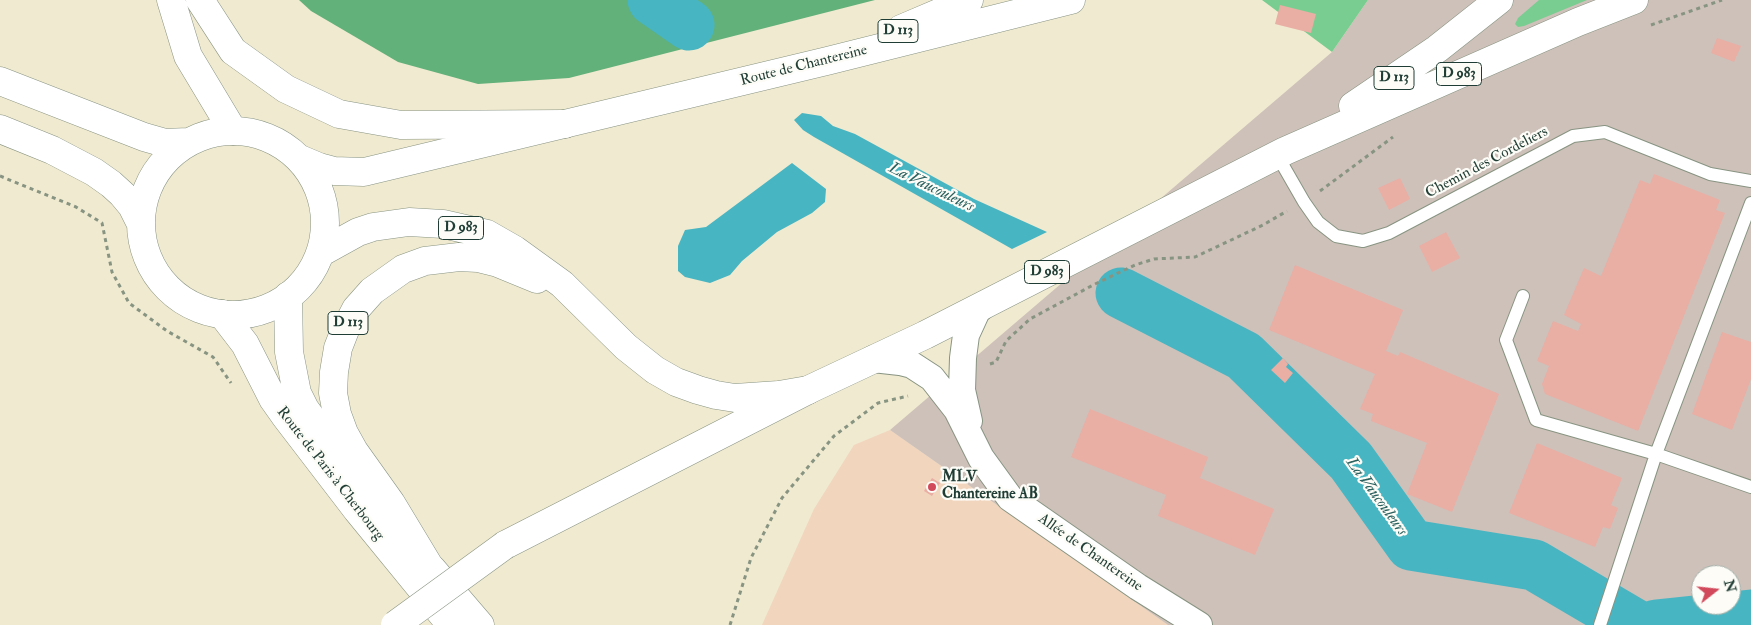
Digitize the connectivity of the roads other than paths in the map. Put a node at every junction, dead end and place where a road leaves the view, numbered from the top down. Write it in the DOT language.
graph roads {
  1 [pos="171,0"];
  2 [pos="200,0"];
  3 [pos="969,0"];
  4 [pos="1071,0"];
  5 [pos="1499,0"];
  6 [pos="1634,0"];
  7 [pos="827,61"];
  8 [pos="0,81"];
  9 [pos="565,124"];
  10 [pos="0,129"];
  11 [pos="233,131"];
  12 [pos="188,142"];
  13 [pos="1281,153"];
  14 [pos="300,159"];
  15 [pos="1751,181"];
  16 [pos="1751,203"];
  17 [pos="141,224"];
  18 [pos="320,253"];
  19 [pos="288,296"];
  20 [pos="1523,296"];
  21 [pos="584,304"];
  22 [pos="984,305"];
  23 [pos="222,314"];
  24 [pos="873,359"];
  25 [pos="950,380"];
  26 [pos="808,390"];
  27 [pos="1656,454"];
  28 [pos="1751,487"];
  29 [pos="430,566"];
  30 [pos="395,625"];
  31 [pos="451,625"];
  32 [pos="480,625"];
  33 [pos="1199,625"];
  34 [pos="1600,625"];
  1 -- 11 [label="main road"];
  2 -- 9 [label="main road"];
  3 -- 7 [label="main road, D 113"];
  4 -- 7 [label="main road, Route de Chantereine"];
  5 -- 13 [label="main road, D 113"];
  6 -- 13 [label="main road, D 983"];
  7 -- 9 [label="main road, Route de Chantereine"];
  8 -- 12 [label="main road"];
  9 -- 14 [label="main road"];
  10 -- 17 [label="main road"];
  11 -- 12 [label="main road"];
  11 -- 14 [label="main road"];
  12 -- 17 [label="main road"];
  13 -- 15 [label="lane, Chemin des Cordeliers"];
  13 -- 22 [label="main road, D 983"];
  14 -- 18 [label="main road"];
  16 -- 27 [label="lane"];
  17 -- 23 [label="main road"];
  18 -- 19 [label="main road"];
  18 -- 21 [label="main road, D 983"];
  19 -- 23 [label="main road"];
  19 -- 29 [label="main road, D 113"];
  20 -- 27 [label="lane"];
  21 -- 26 [label="main road, D 983"];
  21 -- 29 [label="main road, D 113"];
  22 -- 24 [label="main road, D 983"];
  22 -- 25 [label="street, Allée de Chantereine"];
  23 -- 31 [label="main road, Route de Paris à Cherbourg"];
  24 -- 25 [label="street"];
  24 -- 26 [label="main road, D 983"];
  25 -- 33 [label="street, Allée de Chantereine"];
  26 -- 30 [label="main road, bridge"];
  27 -- 28 [label="lane"];
  27 -- 34 [label="lane"];
  29 -- 32 [label="main road, D 113"];
}
